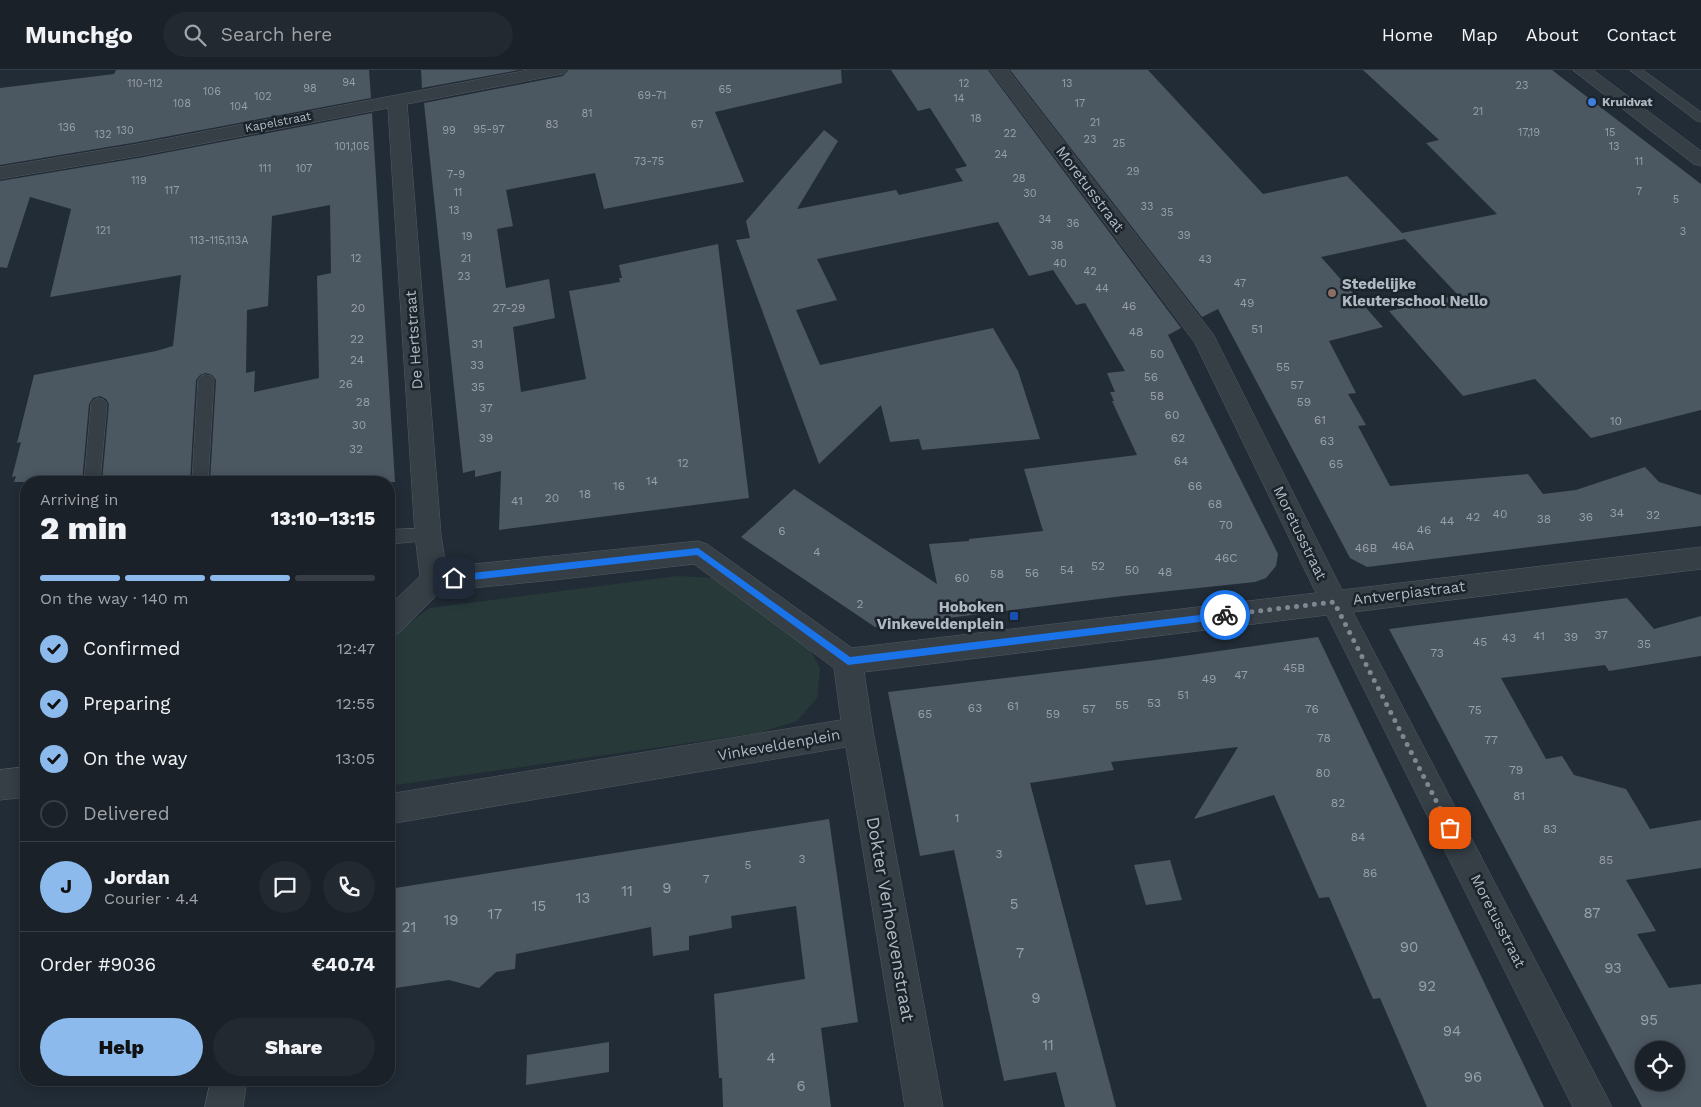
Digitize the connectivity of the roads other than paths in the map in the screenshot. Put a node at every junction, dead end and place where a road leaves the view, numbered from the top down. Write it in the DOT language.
graph roads {
  1 [pos="557,70"];
  2 [pos="1000,70"];
  3 [pos="1582,70"];
  4 [pos="1636,70"];
  5 [pos="397,100"];
  6 [pos="1701,118"];
  7 [pos="1701,160"];
  8 [pos="0,173"];
  9 [pos="206,380"];
  10 [pos="99,404"];
  11 [pos="93,476"];
  12 [pos="200,476"];
  13 [pos="428,535"];
  14 [pos="395,537"];
  15 [pos="1701,558"];
  16 [pos="434,580"];
  17 [pos="1334,602"];
  18 [pos="395,618"];
  19 [pos="848,661"];
  20 [pos="858,731"];
  21 [pos="20,783"];
  22 [pos="0,786"];
  23 [pos="395,808"];
  24 [pos="228,1086"];
  25 [pos="224,1107"];
  26 [pos="924,1107"];
  27 [pos="1593,1107"];
  1 -- 5 [label="street, Kapelstraat"];
  2 -- 17 [label="street, Moretusstraat"];
  3 -- 7 [label="street"];
  4 -- 6 [label="lane"];
  5 -- 8 [label="street, Kapelstraat"];
  5 -- 13 [label="street, De Hertstraat"];
  9 -- 12 [label="lane"];
  10 -- 11 [label="lane"];
  13 -- 14 [label="lane"];
  13 -- 16 [label="street, De Hertstraat"];
  15 -- 17 [label="street, Antverpiastraat"];
  16 -- 18 [label="street"];
  16 -- 19 [label="street"];
  17 -- 19 [label="street, Antverpiastraat"];
  17 -- 27 [label="street, Moretusstraat"];
  19 -- 20 [label="street, Vinkeveldenplein"];
  20 -- 23 [label="street, Vinkeveldenplein"];
  20 -- 26 [label="street, Dokter Verhoevenstraat"];
  21 -- 22 [label="street"];
  24 -- 25 [label="street"];
}
